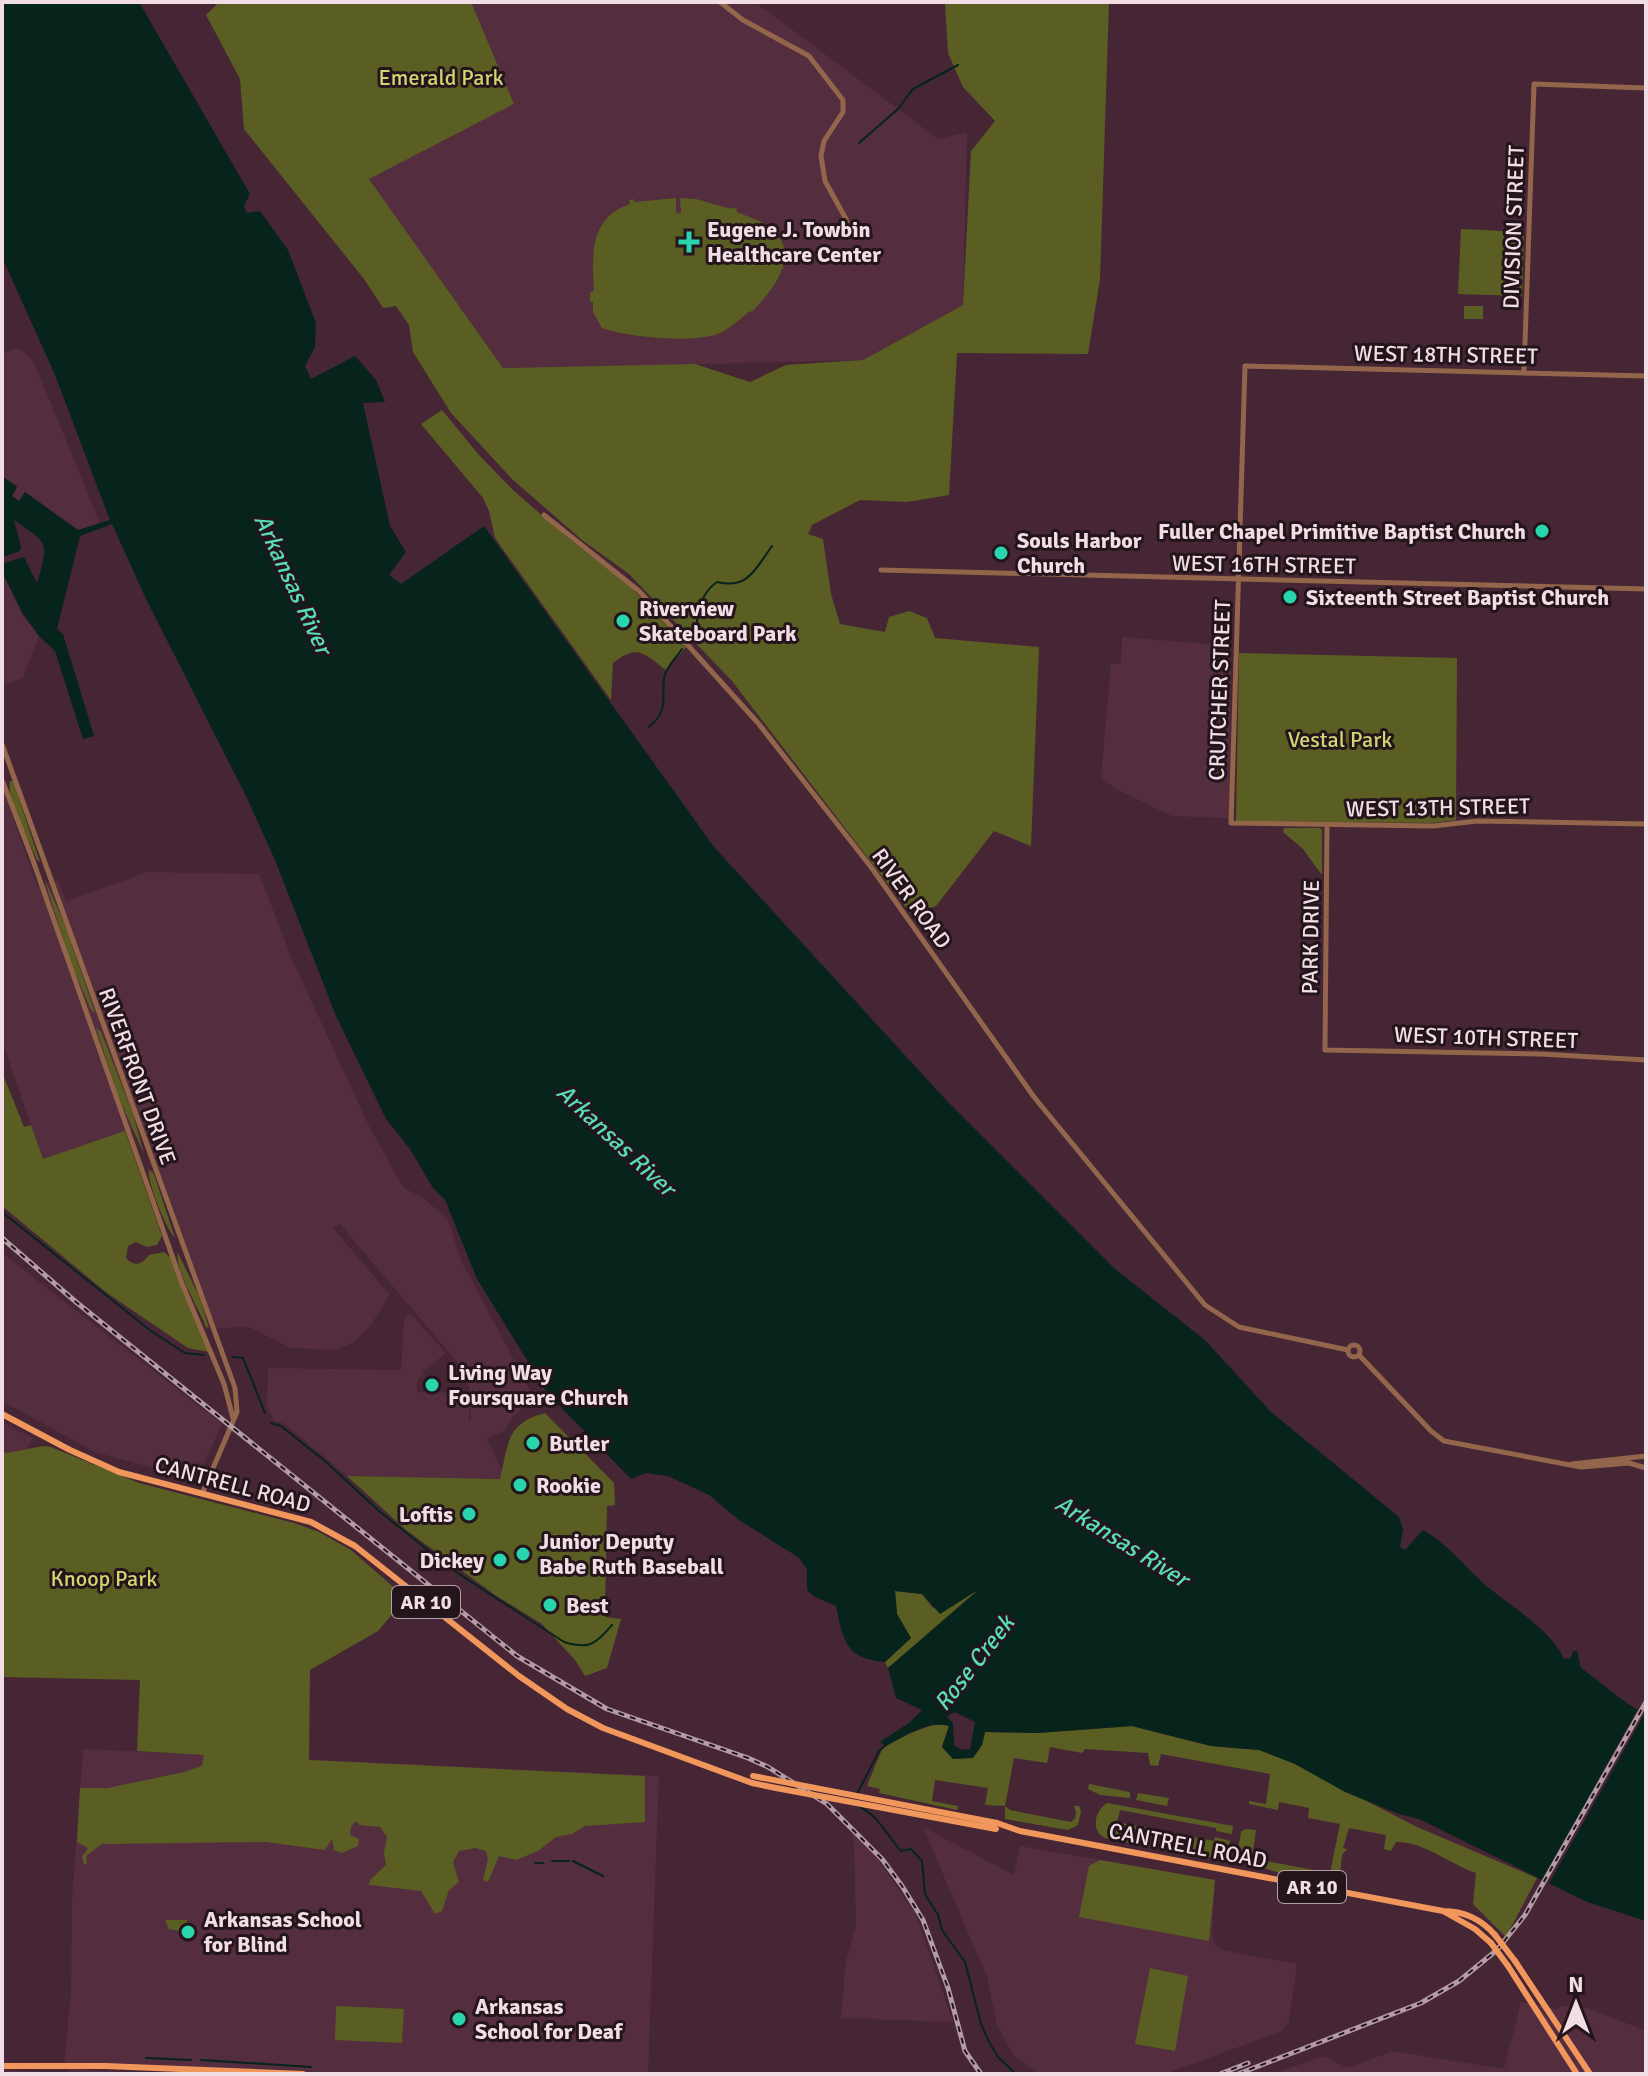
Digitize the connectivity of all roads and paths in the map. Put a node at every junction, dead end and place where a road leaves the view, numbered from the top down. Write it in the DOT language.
graph roads {
  1 [pos="720,2"];
  2 [pos="1646,88"];
  3 [pos="847,224"];
  4 [pos="1245,366"];
  5 [pos="1524,371"];
  6 [pos="1646,376"];
  7 [pos="544,515"];
  8 [pos="881,570"];
  9 [pos="1238,579"];
  10 [pos="1646,589"];
  11 [pos="2,744"];
  12 [pos="2,780"];
  13 [pos="1231,823"];
  14 [pos="1646,824"];
  15 [pos="1327,825"];
  16 [pos="1325,1050"];
  17 [pos="1646,1060"];
  18 [pos="2,1414"];
  19 [pos="233,1418"];
  20 [pos="1646,1456"];
  21 [pos="1571,1464"];
  22 [pos="1646,1468"];
  23 [pos="202,1494"];
  24 [pos="1443,1911"];
  25 [pos="4,2065"];
  26 [pos="64,2065"];
  27 [pos="64,2074"];
  28 [pos="303,2074"];
  29 [pos="1577,2074"];
  30 [pos="1590,2074"];
  1 -- 3 [label="street"];
  2 -- 5 [label="street, DIVISION STREET"];
  4 -- 5 [label="street, WEST 18TH STREET"];
  4 -- 9 [label="street, CRUTCHER STREET"];
  5 -- 6 [label="street, WEST 18TH STREET"];
  7 -- 21 [label="street, RIVER ROAD"];
  8 -- 9 [label="street, WEST 16TH STREET"];
  9 -- 10 [label="street, WEST 16TH STREET"];
  9 -- 13 [label="street, CRUTCHER STREET"];
  11 -- 19 [label="street, RIVERFRONT DRIVE"];
  12 -- 19 [label="street, RIVERFRONT DRIVE"];
  13 -- 15 [label="street, WEST 13TH STREET"];
  14 -- 15 [label="street, WEST 13TH STREET"];
  15 -- 16 [label="street, PARK DRIVE"];
  16 -- 17 [label="street, WEST 10TH STREET"];
  18 -- 23 [label="main road, CANTRELL ROAD / AR 10"];
  19 -- 23 [label="street, RIVERFRONT DRIVE"];
  20 -- 21 [label="street"];
  21 -- 22 [label="street"];
  23 -- 24 [label="main road, CANTRELL ROAD / AR 10, bridge"];
  24 -- 29 [label="main road, AR 10, bridge"];
  24 -- 30 [label="main road, AR 10, bridge"];
  25 -- 26 [label="main road"];
  26 -- 27 [label="main road"];
  26 -- 28 [label="main road"];
}
